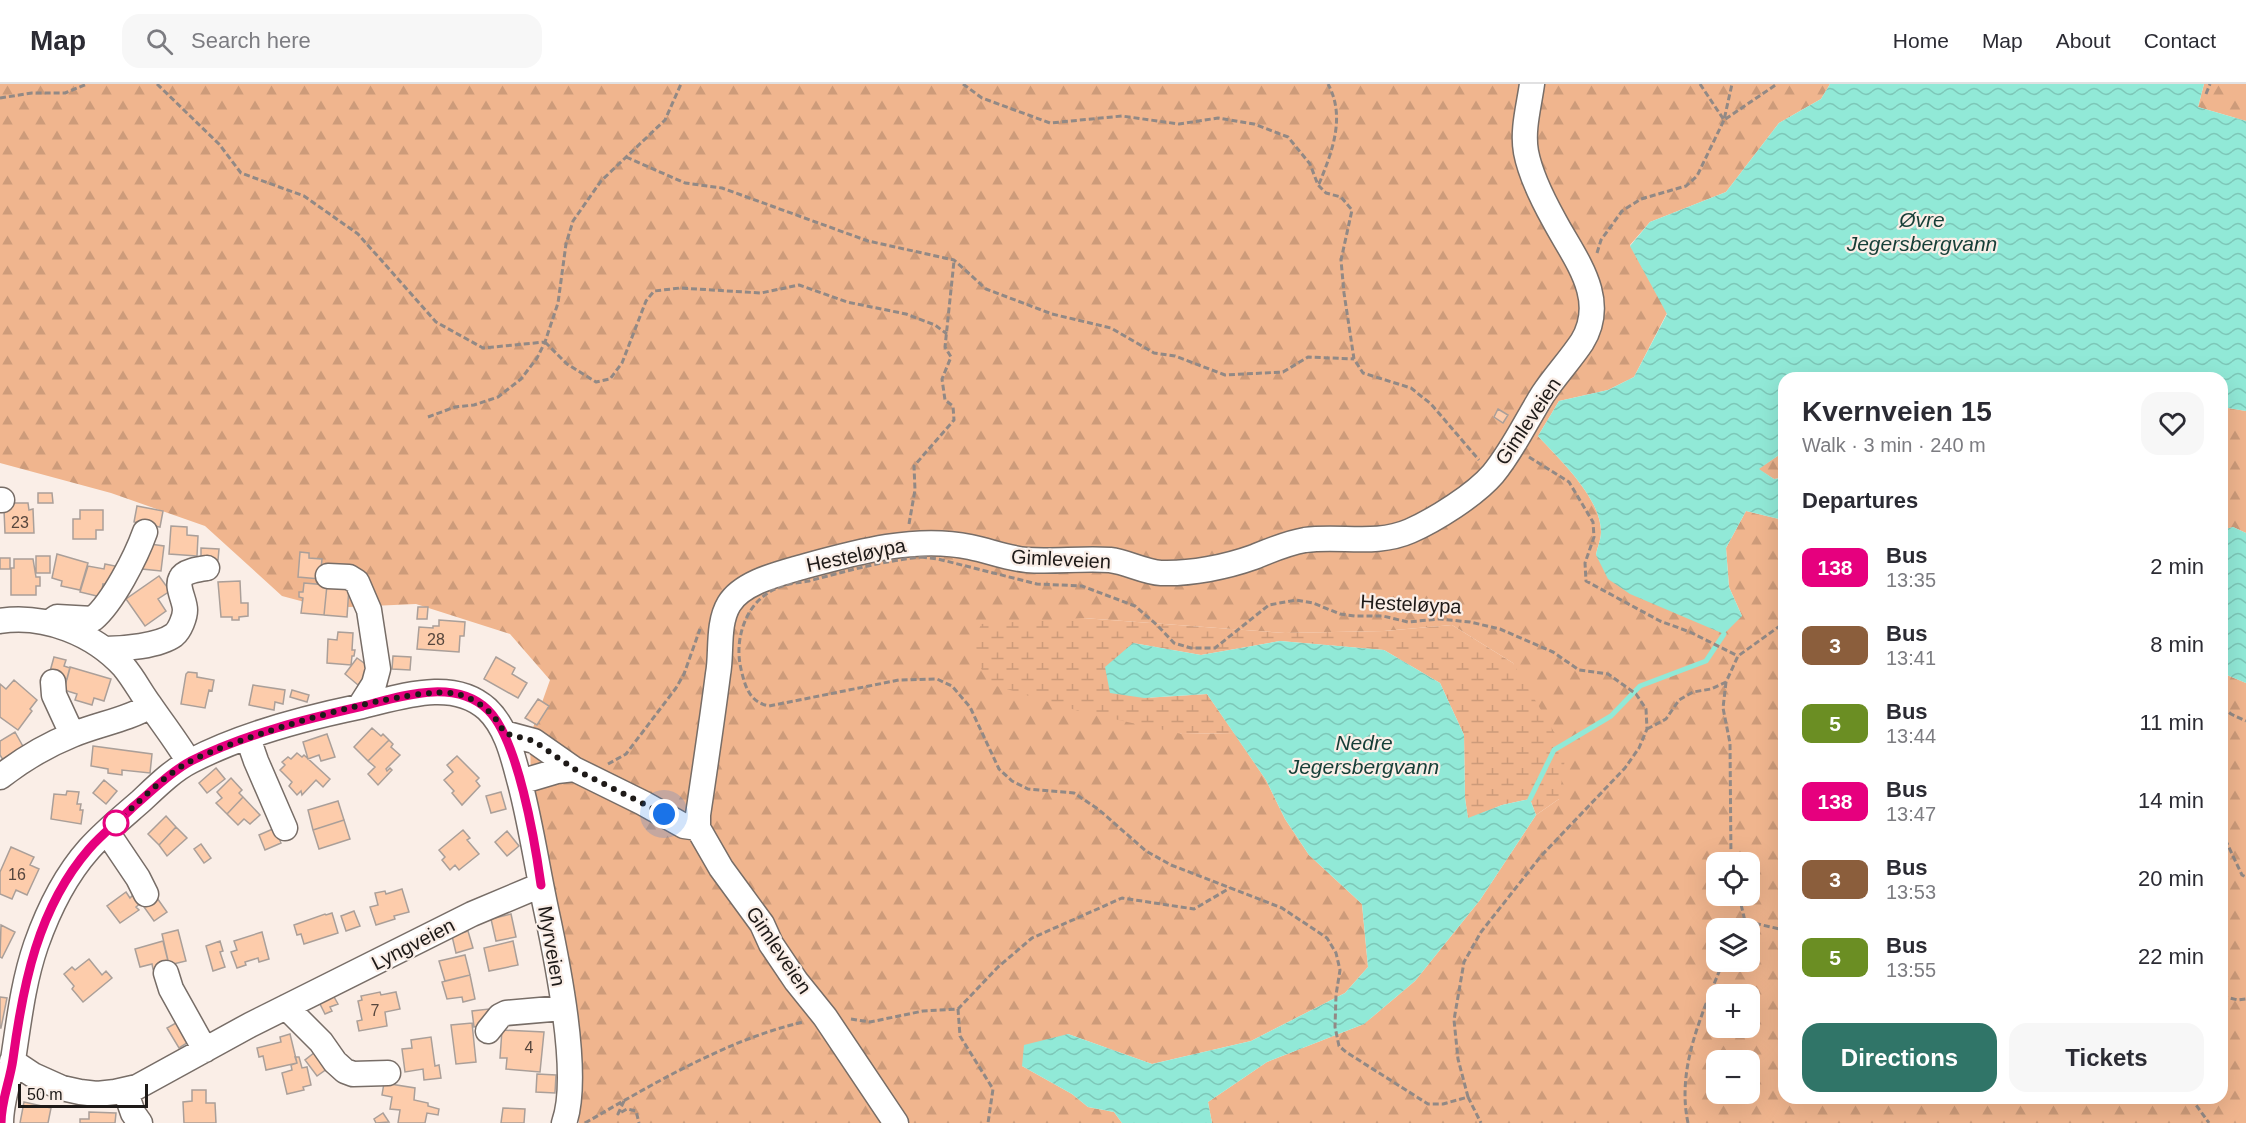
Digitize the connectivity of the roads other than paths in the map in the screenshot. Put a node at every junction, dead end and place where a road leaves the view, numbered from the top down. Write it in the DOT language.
graph roads {
  1 [pos="1533,84"];
  2 [pos="145,532"];
  3 [pos="207,568"];
  4 [pos="328,576"];
  5 [pos="0,621"];
  6 [pos="51,623"];
  7 [pos="105,649"];
  8 [pos="53,682"];
  9 [pos="150,706"];
  10 [pos="360,706"];
  11 [pos="504,733"];
  12 [pos="72,734"];
  13 [pos="248,738"];
  14 [pos="189,762"];
  15 [pos="574,769"];
  16 [pos="0,777"];
  17 [pos="519,783"];
  18 [pos="285,828"];
  19 [pos="699,828"];
  20 [pos="107,832"];
  21 [pos="541,885"];
  22 [pos="147,894"];
  23 [pos="166,973"];
  24 [pos="286,1007"];
  25 [pos="563,1008"];
  26 [pos="488,1031"];
  27 [pos="205,1050"];
  28 [pos="12,1062"];
  29 [pos="388,1073"];
  30 [pos="125,1090"];
  31 [pos="1,1123"];
  32 [pos="140,1123"];
  33 [pos="564,1123"];
  34 [pos="896,1123"];
  1 -- 19 [label="street, Gimleveien"];
  2 -- 6 [label="street"];
  3 -- 7 [label="street"];
  4 -- 10 [label="street"];
  5 -- 6 [label="street"];
  6 -- 7 [label="street"];
  7 -- 9 [label="street"];
  8 -- 12 [label="street"];
  9 -- 12 [label="street"];
  9 -- 14 [label="street"];
  10 -- 11 [label="street, Myrveien"];
  10 -- 13 [label="street, Myrveien"];
  11 -- 15 [label="street"];
  11 -- 17 [label="street, Myrveien"];
  12 -- 16 [label="street"];
  13 -- 14 [label="street, Myrveien"];
  13 -- 18 [label="street"];
  14 -- 20 [label="street, Myrveien"];
  15 -- 17 [label="street"];
  15 -- 19 [label="street"];
  17 -- 21 [label="street, Myrveien"];
  19 -- 34 [label="street, Gimleveien"];
  20 -- 22 [label="street"];
  20 -- 28 [label="street, Myrveien"];
  21 -- 24 [label="street, Lyngveien"];
  21 -- 25 [label="street, Myrveien"];
  23 -- 27 [label="street"];
  24 -- 27 [label="street, Lyngveien"];
  24 -- 29 [label="street"];
  25 -- 26 [label="street, Myrveien"];
  25 -- 33 [label="street, Myrveien"];
  27 -- 30 [label="street, Lyngveien"];
  28 -- 30 [label="street, Lyngveien"];
  28 -- 31 [label="street, Myrveien"];
  30 -- 32 [label="street"];
}
